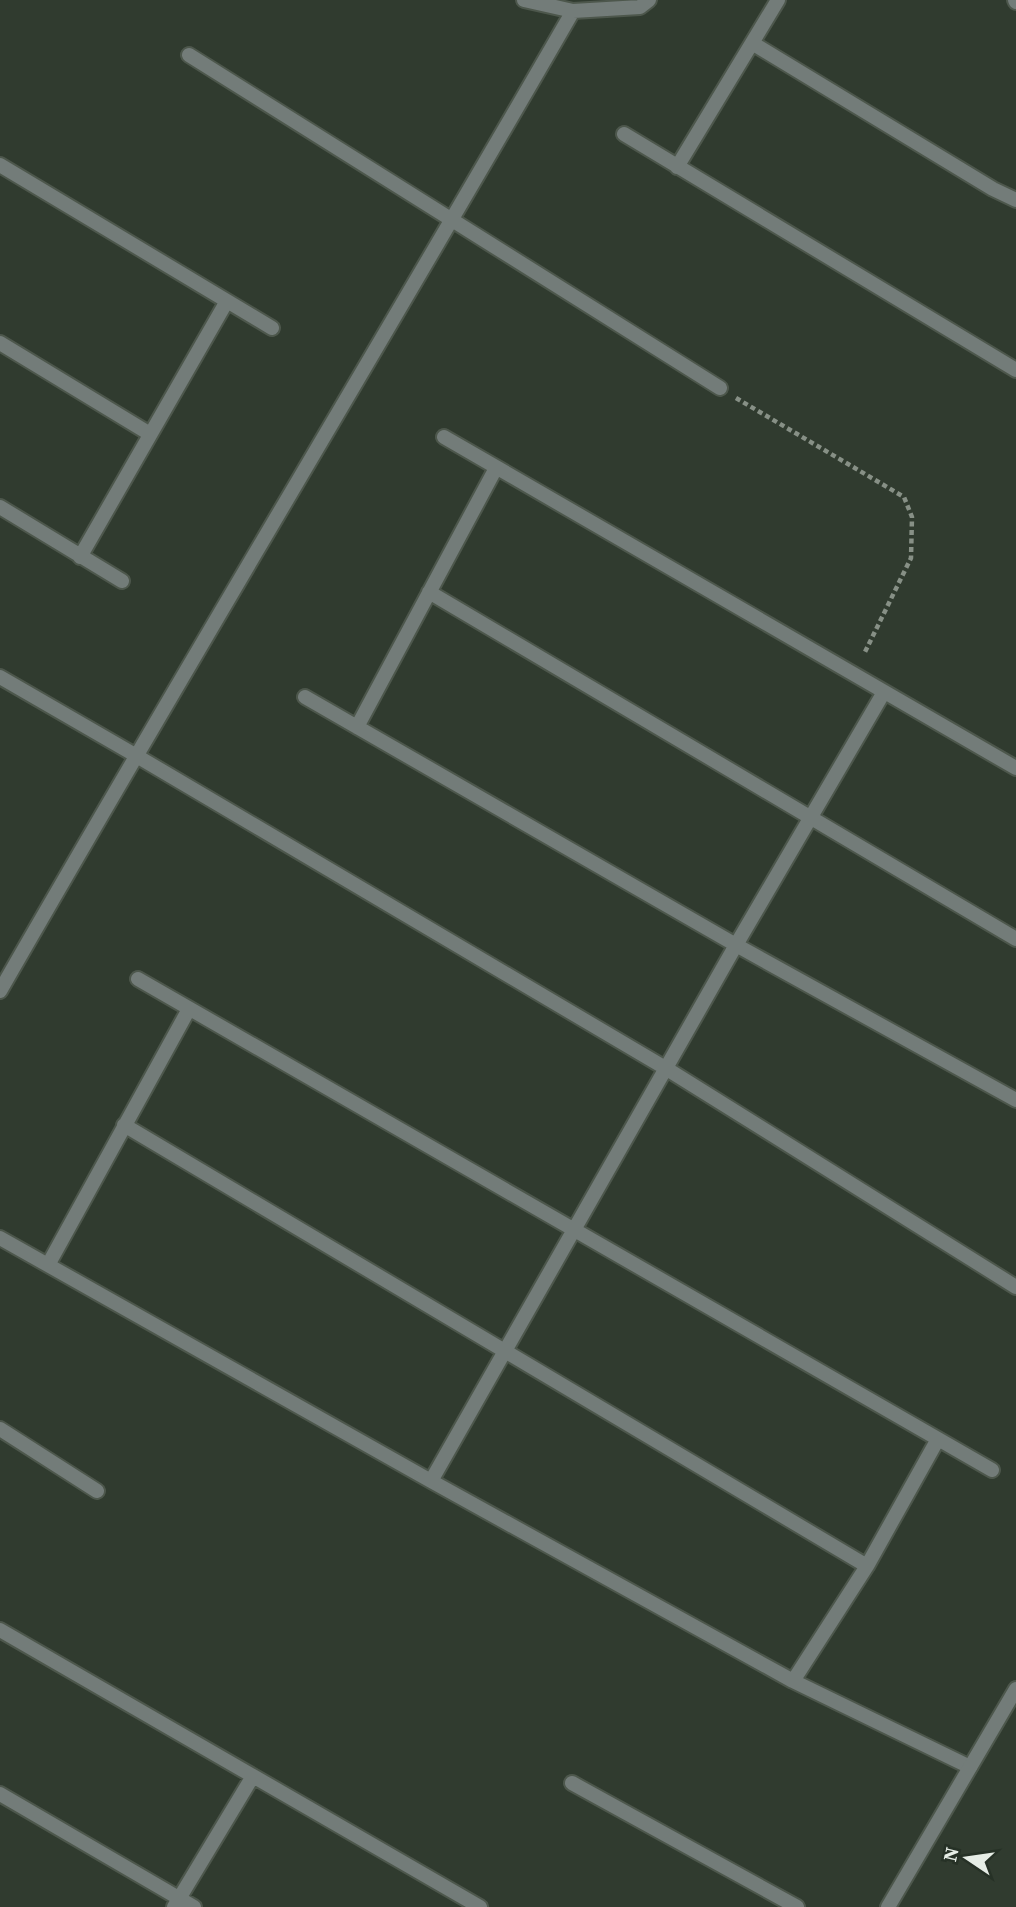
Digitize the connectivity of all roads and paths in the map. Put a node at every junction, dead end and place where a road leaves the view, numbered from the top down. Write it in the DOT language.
graph roads {
  1 [pos="524,0"];
  2 [pos="649,0"];
  3 [pos="778,0"];
  4 [pos="573,11"];
  5 [pos="752,43"];
  6 [pos="189,55"];
  7 [pos="624,134"];
  8 [pos="0,165"];
  9 [pos="677,167"];
  10 [pos="1016,200"];
  11 [pos="452,222"];
  12 [pos="227,301"];
  13 [pos="272,328"];
  14 [pos="0,343"];
  15 [pos="1016,370"];
  16 [pos="720,388"];
  17 [pos="150,434"];
  18 [pos="444,437"];
  19 [pos="496,468"];
  20 [pos="0,508"];
  21 [pos="80,557"];
  22 [pos="122,581"];
  23 [pos="429,592"];
  24 [pos="854,674"];
  25 [pos="0,677"];
  26 [pos="884,692"];
  27 [pos="305,697"];
  28 [pos="357,727"];
  29 [pos="135,755"];
  30 [pos="1016,768"];
  31 [pos="811,817"];
  32 [pos="1016,939"];
  33 [pos="736,945"];
  34 [pos="138,979"];
  35 [pos="0,991"];
  36 [pos="189,1009"];
  37 [pos="667,1069"];
  38 [pos="1016,1100"];
  39 [pos="124,1125"];
  40 [pos="576,1229"];
  41 [pos="0,1238"];
  42 [pos="48,1265"];
  43 [pos="1016,1287"];
  44 [pos="506,1351"];
  45 [pos="0,1429"];
  46 [pos="938,1439"];
  47 [pos="992,1469"];
  48 [pos="431,1481"];
  49 [pos="97,1491"];
  50 [pos="867,1566"];
  51 [pos="0,1630"];
  52 [pos="793,1681"];
  53 [pos="1016,1689"];
  54 [pos="970,1767"];
  55 [pos="253,1776"];
  56 [pos="572,1783"];
  57 [pos="0,1794"];
  58 [pos="177,1903"];
  59 [pos="194,1907"];
  60 [pos="481,1907"];
  61 [pos="796,1907"];
  62 [pos="888,1907"];
  1 -- 4 [label="street"];
  2 -- 4 [label="street"];
  3 -- 5 [label="street"];
  4 -- 11 [label="street"];
  5 -- 9 [label="street"];
  5 -- 10 [label="street"];
  6 -- 11 [label="street"];
  7 -- 9 [label="street"];
  8 -- 12 [label="street"];
  9 -- 15 [label="street"];
  11 -- 16 [label="street"];
  11 -- 29 [label="street"];
  12 -- 13 [label="street"];
  12 -- 17 [label="street"];
  14 -- 17 [label="street"];
  16 -- 24 [label="path"];
  17 -- 21 [label="street"];
  18 -- 19 [label="street"];
  19 -- 23 [label="street"];
  19 -- 24 [label="street"];
  20 -- 21 [label="street"];
  21 -- 22 [label="street"];
  23 -- 28 [label="street"];
  23 -- 31 [label="street"];
  24 -- 26 [label="street"];
  25 -- 29 [label="street"];
  26 -- 30 [label="street"];
  26 -- 31 [label="street"];
  27 -- 28 [label="street"];
  28 -- 33 [label="street"];
  29 -- 35 [label="street"];
  29 -- 37 [label="street"];
  31 -- 32 [label="street"];
  31 -- 33 [label="street"];
  33 -- 37 [label="street"];
  33 -- 38 [label="street"];
  34 -- 36 [label="street"];
  36 -- 39 [label="street"];
  36 -- 40 [label="street"];
  37 -- 40 [label="street"];
  37 -- 43 [label="street"];
  39 -- 42 [label="street"];
  39 -- 44 [label="street"];
  40 -- 44 [label="street"];
  40 -- 46 [label="street"];
  41 -- 42 [label="street"];
  42 -- 48 [label="street"];
  44 -- 48 [label="street"];
  44 -- 50 [label="street"];
  45 -- 49 [label="street"];
  46 -- 47 [label="street"];
  46 -- 50 [label="street"];
  48 -- 52 [label="street"];
  50 -- 52 [label="street"];
  51 -- 55 [label="street"];
  52 -- 54 [label="street"];
  53 -- 54 [label="street"];
  54 -- 62 [label="street"];
  55 -- 58 [label="street"];
  55 -- 60 [label="street"];
  56 -- 61 [label="street"];
  57 -- 58 [label="street"];
  58 -- 59 [label="street"];
}
